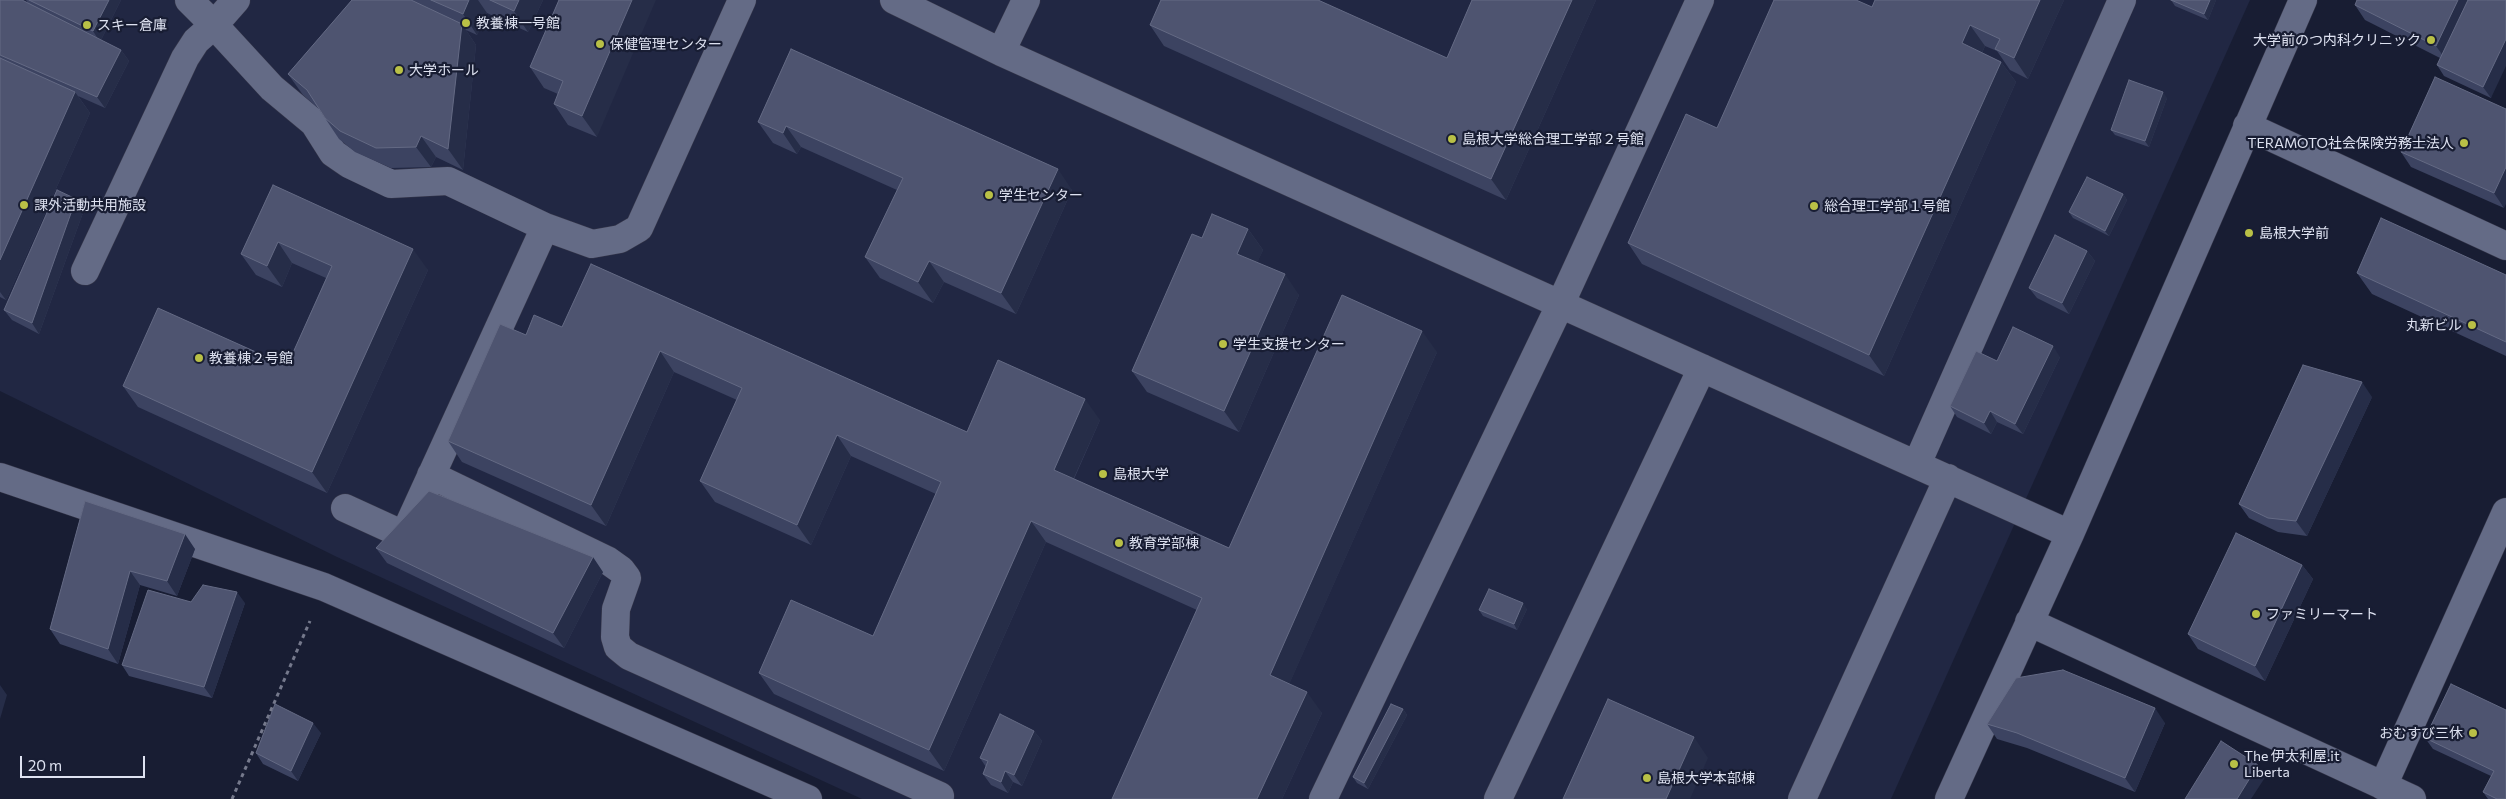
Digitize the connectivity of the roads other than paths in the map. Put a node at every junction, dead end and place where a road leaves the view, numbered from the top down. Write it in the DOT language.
graph roads {
  1 [pos="189,0"];
  2 [pos="236,0"];
  3 [pos="742,0"];
  4 [pos="894,0"];
  5 [pos="1026,0"];
  6 [pos="1700,0"];
  7 [pos="2122,0"];
  8 [pos="2303,0"];
  9 [pos="214,25"];
  10 [pos="1001,52"];
  11 [pos="2247,126"];
  12 [pos="545,227"];
  13 [pos="2506,246"];
  14 [pos="86,271"];
  15 [pos="1560,305"];
  16 [pos="1702,368"];
  17 [pos="1917,464"];
  18 [pos="431,475"];
  19 [pos="0,477"];
  20 [pos="1948,478"];
  21 [pos="346,508"];
  22 [pos="2506,512"];
  23 [pos="2070,534"];
  24 [pos="2029,622"];
  25 [pos="2383,786"];
  26 [pos="940,796"];
  27 [pos="808,799"];
  28 [pos="1323,799"];
  29 [pos="1498,799"];
  30 [pos="1802,799"];
  31 [pos="1949,799"];
  32 [pos="2412,799"];
  1 -- 9 [label="street"];
  2 -- 9 [label="street"];
  3 -- 12 [label="street"];
  4 -- 10 [label="street"];
  5 -- 10 [label="street"];
  6 -- 15 [label="street"];
  7 -- 17 [label="street"];
  8 -- 11 [label="street"];
  9 -- 12 [label="street"];
  9 -- 14 [label="street"];
  10 -- 15 [label="street"];
  11 -- 13 [label="street"];
  11 -- 23 [label="street"];
  12 -- 18 [label="street"];
  15 -- 16 [label="street"];
  15 -- 28 [label="street"];
  16 -- 17 [label="street"];
  16 -- 29 [label="street"];
  17 -- 20 [label="street"];
  18 -- 21 [label="street"];
  18 -- 26 [label="street"];
  19 -- 27 [label="street"];
  20 -- 23 [label="street"];
  20 -- 30 [label="street"];
  22 -- 25 [label="street"];
  23 -- 24 [label="street"];
  24 -- 25 [label="street"];
  24 -- 31 [label="street"];
  25 -- 32 [label="street"];
}
